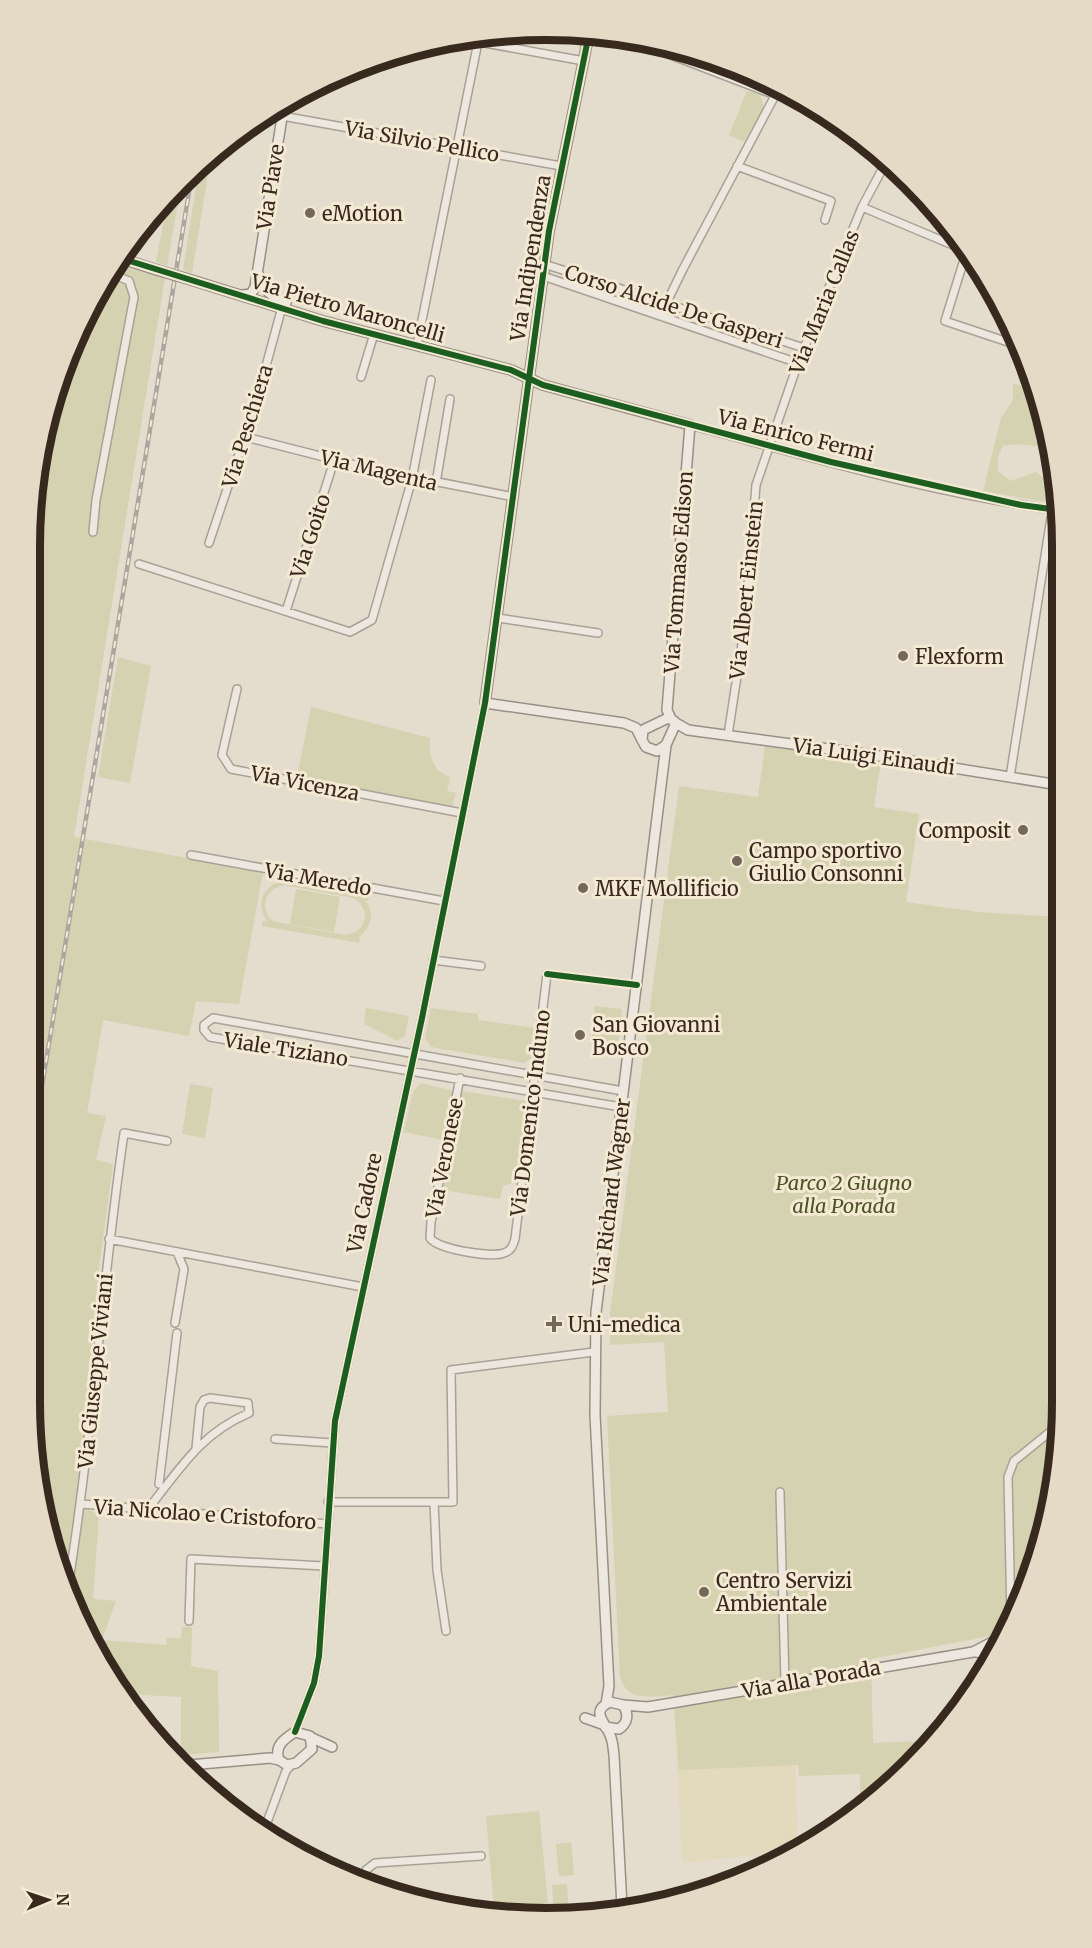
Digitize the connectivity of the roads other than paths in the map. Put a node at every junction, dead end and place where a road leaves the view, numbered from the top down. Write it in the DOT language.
graph roads {
  1 [pos="588,43"];
  2 [pos="490,44"];
  3 [pos="477,45"];
  4 [pos="683,60"];
  5 [pos="584,61"];
  6 [pos="707,69"];
  7 [pos="771,93"];
  8 [pos="775,95"];
  9 [pos="282,116"];
  10 [pos="457,148"];
  11 [pos="561,166"];
  12 [pos="737,166"];
  13 [pos="882,169"];
  14 [pos="862,207"];
  15 [pos="825,220"];
  16 [pos="952,245"];
  17 [pos="129,261"];
  18 [pos="964,262"];
  19 [pos="544,264"];
  20 [pos="257,265"];
  21 [pos="543,276"];
  22 [pos="119,277"];
  23 [pos="232,292"];
  24 [pos="243,295"];
  25 [pos="666,304"];
  26 [pos="282,307"];
  27 [pos="663,317"];
  28 [pos="323,321"];
  29 [pos="374,334"];
  30 [pos="1008,342"];
  31 [pos="417,345"];
  32 [pos="804,348"];
  33 [pos="798,363"];
  34 [pos="361,377"];
  35 [pos="529,379"];
  36 [pos="431,380"];
  37 [pos="450,399"];
  38 [pos="690,425"];
  39 [pos="246,436"];
  40 [pos="771,446"];
  41 [pos="334,460"];
  42 [pos="412,478"];
  43 [pos="436,483"];
  44 [pos="514,497"];
  45 [pos="1050,509"];
  46 [pos="1050,521"];
  47 [pos="93,532"];
  48 [pos="209,543"];
  49 [pos="139,564"];
  50 [pos="286,611"];
  51 [pos="498,618"];
  52 [pos="598,633"];
  53 [pos="237,689"];
  54 [pos="485,703"];
  55 [pos="672,720"];
  56 [pos="688,730"];
  57 [pos="728,735"];
  58 [pos="642,738"];
  59 [pos="666,744"];
  60 [pos="647,748"];
  61 [pos="660,772"];
  62 [pos="1010,777"];
  63 [pos="1052,785"];
  64 [pos="462,813"];
  65 [pos="191,855"];
  66 [pos="444,901"];
  67 [pos="433,960"];
  68 [pos="482,966"];
  69 [pos="547,974"];
  70 [pos="412,1054"];
  71 [pos="410,1070"];
  72 [pos="535,1077"];
  73 [pos="460,1078"];
  74 [pos="533,1091"];
  75 [pos="623,1091"];
  76 [pos="621,1107"];
  77 [pos="167,1141"];
  78 [pos="109,1239"];
  79 [pos="510,1251"];
  80 [pos="177,1252"];
  81 [pos="363,1287"];
  82 [pos="175,1323"];
  83 [pos="177,1334"];
  84 [pos="594,1352"];
  85 [pos="1050,1432"];
  86 [pos="275,1439"];
  87 [pos="332,1443"];
  88 [pos="196,1448"];
  89 [pos="161,1470"];
  90 [pos="172,1479"];
  91 [pos="159,1484"];
  92 [pos="780,1492"];
  93 [pos="328,1502"];
  94 [pos="434,1502"];
  95 [pos="82,1504"];
  96 [pos="148,1509"];
  97 [pos="328,1524"];
  98 [pos="324,1566"];
  99 [pos="70,1573"];
  100 [pos="1011,1600"];
  101 [pos="189,1621"];
  102 [pos="446,1631"];
  103 [pos="990,1643"];
  104 [pos="973,1652"];
  105 [pos="985,1653"];
  106 [pos="785,1683"];
  107 [pos="609,1686"];
  108 [pos="621,1704"];
  109 [pos="603,1707"];
  110 [pos="648,1707"];
  111 [pos="304,1712"];
  112 [pos="624,1724"];
  113 [pos="603,1725"];
  114 [pos="295,1732"];
  115 [pos="308,1735"];
  116 [pos="279,1747"];
  117 [pos="309,1754"];
  118 [pos="614,1755"];
  119 [pos="254,1760"];
  120 [pos="284,1762"];
  121 [pos="195,1765"];
  122 [pos="267,1823"];
  123 [pos="481,1856"];
  124 [pos="366,1874"];
  125 [pos="622,1902"];
  1 -- 5 [label="street, Via Indipendenza"];
  2 -- 5 [label="street"];
  3 -- 10 [label="street"];
  4 -- 6 [label="street"];
  5 -- 11 [label="street, Via Indipendenza"];
  6 -- 7 [label="street"];
  8 -- 12 [label="street"];
  9 -- 10 [label="street, Via Silvio Pellico"];
  9 -- 20 [label="street, Via Piave"];
  10 -- 11 [label="street, Via Silvio Pellico"];
  10 -- 31 [label="street"];
  11 -- 19 [label="street, Via Indipendenza"];
  12 -- 15 [label="street"];
  12 -- 25 [label="street"];
  13 -- 14 [label="street, Via Maria Callas"];
  14 -- 16 [label="street"];
  14 -- 32 [label="street, Via Maria Callas"];
  17 -- 23 [label="street, Via Pietro Maroncelli, bridge"];
  18 -- 30 [label="street"];
  19 -- 21 [label="street, Via Indipendenza"];
  19 -- 25 [label="street, Corso Alcide De Gasperi"];
  20 -- 23 [label="street"];
  20 -- 24 [label="street, Via Piave"];
  20 -- 28 [label="street, Via Pietro Maroncelli"];
  21 -- 27 [label="street, Corso Alcide De Gasperi"];
  21 -- 35 [label="street, Via Indipendenza"];
  22 -- 47 [label="street"];
  23 -- 24 [label="street, Via Pietro Maroncelli"];
  24 -- 26 [label="street, Via Pietro Maroncelli"];
  25 -- 27 [label="street"];
  25 -- 32 [label="street, Corso Alcide De Gasperi"];
  26 -- 28 [label="street, Via Pietro Maroncelli"];
  26 -- 39 [label="street, Via Peschiera"];
  27 -- 33 [label="street, Corso Alcide De Gasperi"];
  28 -- 29 [label="street, Via Pietro Maroncelli"];
  29 -- 31 [label="street, Via Pietro Maroncelli"];
  29 -- 34 [label="street"];
  31 -- 35 [label="street, Via Pietro Maroncelli"];
  32 -- 33 [label="street, Via Maria Callas"];
  33 -- 40 [label="street, Via Maria Callas"];
  35 -- 38 [label="street, Via Enrico Fermi"];
  35 -- 44 [label="street, Via Indipendenza"];
  36 -- 42 [label="street"];
  37 -- 43 [label="street"];
  38 -- 40 [label="street, Via Enrico Fermi"];
  38 -- 55 [label="street, Via Tommaso Edison"];
  39 -- 41 [label="street, Via Magenta"];
  39 -- 48 [label="street, Via Peschiera"];
  40 -- 45 [label="street, Via Enrico Fermi"];
  40 -- 57 [label="street, Via Albert Einstein"];
  41 -- 42 [label="street, Via Magenta"];
  41 -- 50 [label="street, Via Goito"];
  42 -- 43 [label="street, Via Magenta"];
  42 -- 50 [label="street"];
  43 -- 44 [label="street, Via Magenta"];
  44 -- 51 [label="street, Via Indipendenza"];
  46 -- 62 [label="street"];
  49 -- 50 [label="street"];
  51 -- 52 [label="street"];
  51 -- 54 [label="street, Via Indipendenza"];
  53 -- 64 [label="street, Via Vicenza"];
  54 -- 58 [label="street"];
  54 -- 64 [label="street, Via Cadore"];
  55 -- 56 [label="street, Via Luigi Einaudi"];
  55 -- 58 [label="street"];
  55 -- 59 [label="street, Via Richard Wagner"];
  56 -- 57 [label="street, Via Luigi Einaudi"];
  56 -- 59 [label="street"];
  57 -- 62 [label="street, Via Luigi Einaudi"];
  58 -- 60 [label="street"];
  59 -- 60 [label="street"];
  59 -- 61 [label="street, Via Richard Wagner"];
  60 -- 61 [label="street"];
  61 -- 75 [label="street, Via Richard Wagner"];
  62 -- 63 [label="street, Via Luigi Einaudi"];
  64 -- 66 [label="street, Via Cadore"];
  65 -- 66 [label="street, Via Meredo"];
  66 -- 67 [label="street, Via Cadore"];
  67 -- 68 [label="street"];
  67 -- 70 [label="street, Via Cadore"];
  69 -- 72 [label="street, Via Domenico Induno"];
  70 -- 71 [label="street, Via Cadore"];
  70 -- 71 [label="street, Viale Tiziano"];
  70 -- 72 [label="street, Viale Tiziano"];
  71 -- 73 [label="street, Viale Tiziano"];
  71 -- 81 [label="street, Via Cadore"];
  72 -- 74 [label="street, Via Domenico Induno"];
  72 -- 75 [label="street, Viale Tiziano"];
  73 -- 74 [label="street, Viale Tiziano"];
  73 -- 79 [label="street, Via Veronese"];
  74 -- 76 [label="street, Viale Tiziano"];
  74 -- 79 [label="street, Via Domenico Induno"];
  75 -- 76 [label="street, Via Richard Wagner"];
  76 -- 84 [label="street, Via Richard Wagner"];
  77 -- 78 [label="street, Via Giuseppe Viviani"];
  78 -- 80 [label="street"];
  78 -- 95 [label="street, Via Giuseppe Viviani"];
  80 -- 81 [label="street"];
  80 -- 82 [label="street"];
  81 -- 87 [label="street, Via Cadore"];
  83 -- 89 [label="street"];
  84 -- 94 [label="street"];
  84 -- 107 [label="street, Via Richard Wagner"];
  85 -- 100 [label="street"];
  86 -- 87 [label="street"];
  87 -- 93 [label="street, Via Cadore"];
  88 -- 88 [label="street"];
  88 -- 90 [label="street"];
  89 -- 90 [label="street"];
  89 -- 91 [label="street"];
  90 -- 96 [label="street"];
  92 -- 106 [label="street"];
  93 -- 94 [label="street"];
  93 -- 97 [label="street, Via Cadore"];
  94 -- 102 [label="street"];
  95 -- 96 [label="street, Via Nicolao e Cristoforo"];
  95 -- 99 [label="street, Via Giuseppe Viviani"];
  96 -- 97 [label="street, Via Nicolao e Cristoforo"];
  97 -- 98 [label="street, Via Cadore"];
  98 -- 101 [label="street"];
  98 -- 111 [label="street, Via Cadore"];
  103 -- 104 [label="street, Via alla Porada"];
  104 -- 105 [label="street, Via alla Porada"];
  104 -- 106 [label="street, Via alla Porada"];
  106 -- 110 [label="street, Via alla Porada"];
  107 -- 108 [label="street, Via Richard Wagner"];
  107 -- 109 [label="street, Via Richard Wagner"];
  108 -- 109 [label="street"];
  108 -- 110 [label="street, Via alla Porada"];
  108 -- 112 [label="street"];
  109 -- 113 [label="street"];
  109 -- 113 [label="street"];
  110 -- 112 [label="street, Via alla Porada"];
  111 -- 114 [label="street, Via Cadore"];
  111 -- 115 [label="street, Via Cadore"];
  112 -- 113 [label="street"];
  112 -- 118 [label="street"];
  113 -- 118 [label="street"];
  114 -- 115 [label="street"];
  114 -- 116 [label="street"];
  115 -- 117 [label="street"];
  115 -- 117 [label="street"];
  116 -- 119 [label="street"];
  116 -- 120 [label="street"];
  117 -- 120 [label="street"];
  118 -- 125 [label="street"];
  119 -- 120 [label="street"];
  119 -- 121 [label="street"];
  120 -- 122 [label="street"];
  123 -- 124 [label="street"];
}
